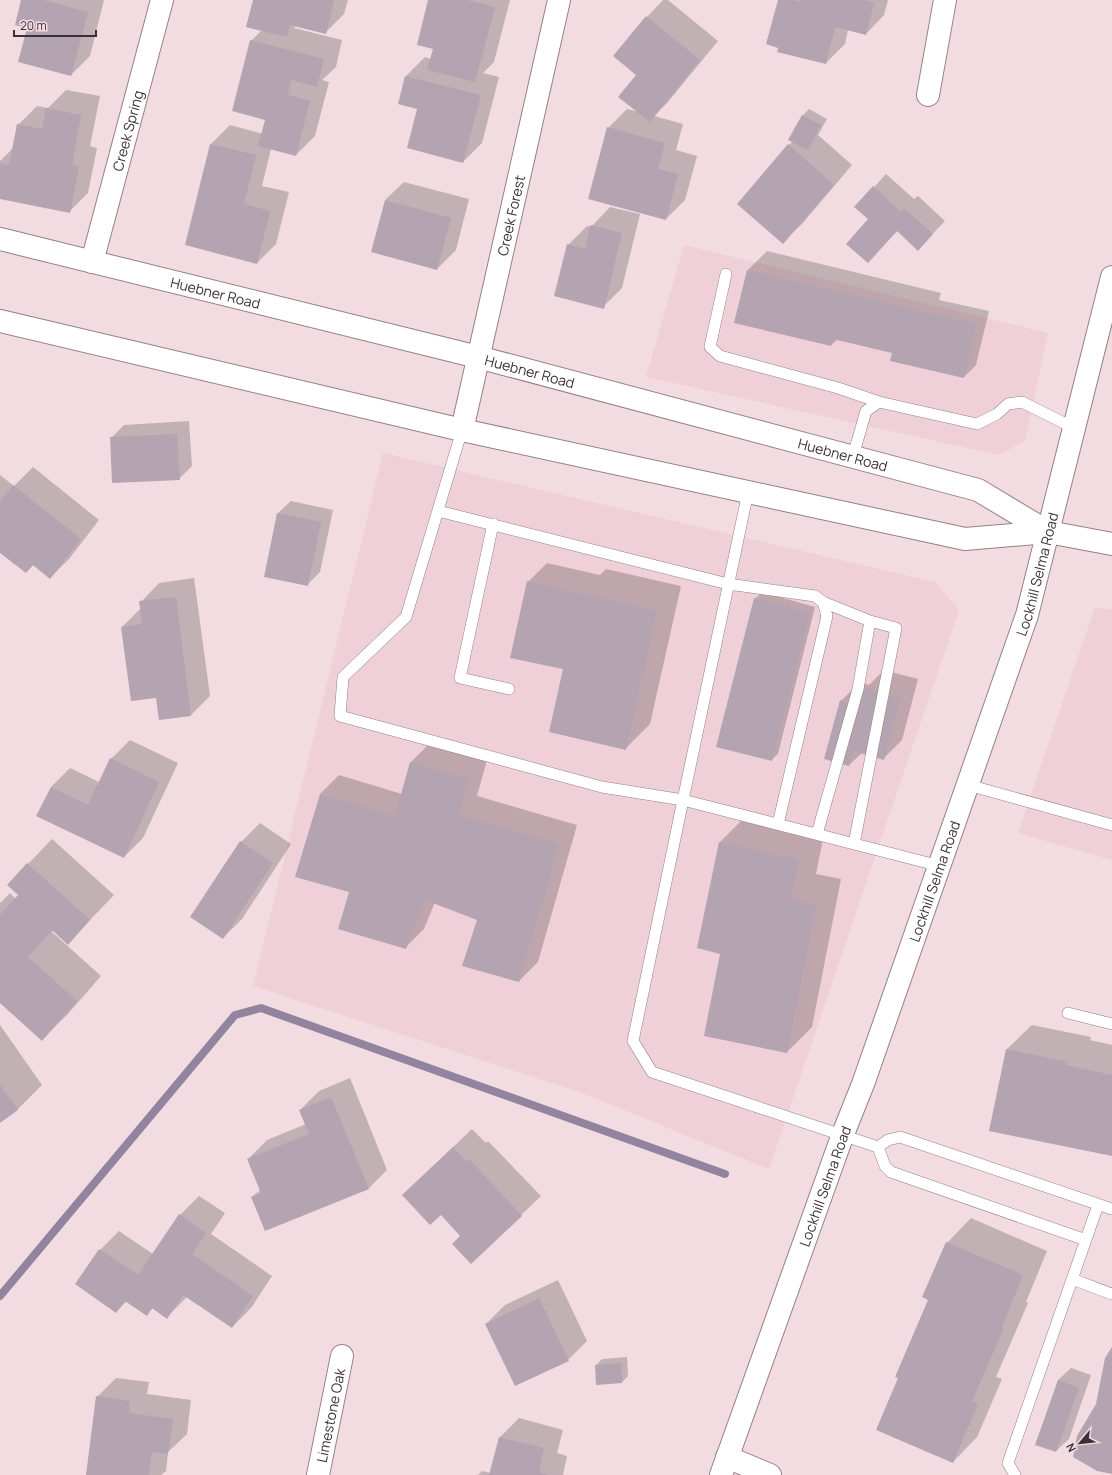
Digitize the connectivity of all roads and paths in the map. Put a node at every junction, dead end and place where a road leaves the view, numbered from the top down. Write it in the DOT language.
graph roads {
  1 [pos="162,0"];
  2 [pos="559,0"];
  3 [pos="945,0"];
  4 [pos="928,95"];
  5 [pos="0,239"];
  6 [pos="92,262"];
  7 [pos="726,274"];
  8 [pos="1112,277"];
  9 [pos="0,321"];
  10 [pos="478,357"];
  11 [pos="878,402"];
  12 [pos="1074,428"];
  13 [pos="462,430"];
  14 [pos="853,456"];
  15 [pos="748,492"];
  16 [pos="438,511"];
  17 [pos="493,524"];
  18 [pos="1048,532"];
  19 [pos="1112,544"];
  20 [pos="728,584"];
  21 [pos="823,602"];
  22 [pos="870,620"];
  23 [pos="509,689"];
  24 [pos="968,785"];
  25 [pos="683,800"];
  26 [pos="778,824"];
  27 [pos="1112,824"];
  28 [pos="817,834"];
  29 [pos="854,844"];
  30 [pos="940,866"];
  31 [pos="1068,1013"];
  32 [pos="1112,1024"];
  33 [pos="843,1134"];
  34 [pos="878,1147"];
  35 [pos="1098,1205"];
  36 [pos="1112,1209"];
  37 [pos="1086,1240"];
  38 [pos="1072,1279"];
  39 [pos="1112,1294"];
  40 [pos="342,1356"];
  41 [pos="724,1466"];
  42 [pos="318,1475"];
  43 [pos="770,1475"];
  44 [pos="1015,1475"];
  1 -- 6 [label="main road, Creek Spring"];
  2 -- 10 [label="main road, Creek Forest"];
  3 -- 4 [label="main road"];
  5 -- 6 [label="main road, Huebner Road"];
  6 -- 10 [label="main road, Huebner Road"];
  7 -- 11 [label="lane"];
  8 -- 12 [label="main road, Lockhill Selma Road"];
  9 -- 13 [label="main road, Huebner Road"];
  10 -- 13 [label="main road, Creek Forest"];
  10 -- 14 [label="main road, Huebner Road"];
  11 -- 12 [label="lane"];
  11 -- 14 [label="lane"];
  12 -- 18 [label="main road, Lockhill Selma Road"];
  13 -- 15 [label="main road, Huebner Road"];
  13 -- 16 [label="lane"];
  14 -- 18 [label="main road, Huebner Road"];
  15 -- 18 [label="main road, Huebner Road"];
  15 -- 20 [label="lane"];
  16 -- 17 [label="lane"];
  16 -- 25 [label="lane"];
  17 -- 20 [label="lane"];
  17 -- 23 [label="lane"];
  18 -- 19 [label="main road, Huebner Road"];
  18 -- 24 [label="main road, Lockhill Selma Road"];
  20 -- 21 [label="lane"];
  20 -- 25 [label="lane"];
  21 -- 22 [label="lane"];
  21 -- 26 [label="lane"];
  22 -- 28 [label="lane"];
  22 -- 29 [label="lane"];
  24 -- 27 [label="lane"];
  24 -- 30 [label="main road, Lockhill Selma Road"];
  25 -- 26 [label="lane"];
  25 -- 33 [label="lane"];
  26 -- 28 [label="lane"];
  28 -- 29 [label="lane"];
  29 -- 30 [label="lane"];
  30 -- 33 [label="main road, Lockhill Selma Road"];
  31 -- 32 [label="lane"];
  33 -- 34 [label="lane"];
  33 -- 41 [label="main road, Lockhill Selma Road"];
  34 -- 35 [label="lane"];
  34 -- 37 [label="lane"];
  35 -- 36 [label="lane"];
  35 -- 37 [label="lane"];
  37 -- 38 [label="lane"];
  38 -- 39 [label="lane"];
  38 -- 44 [label="lane"];
  40 -- 42 [label="main road, Limestone Oak"];
  41 -- 43 [label="main road"];
}
